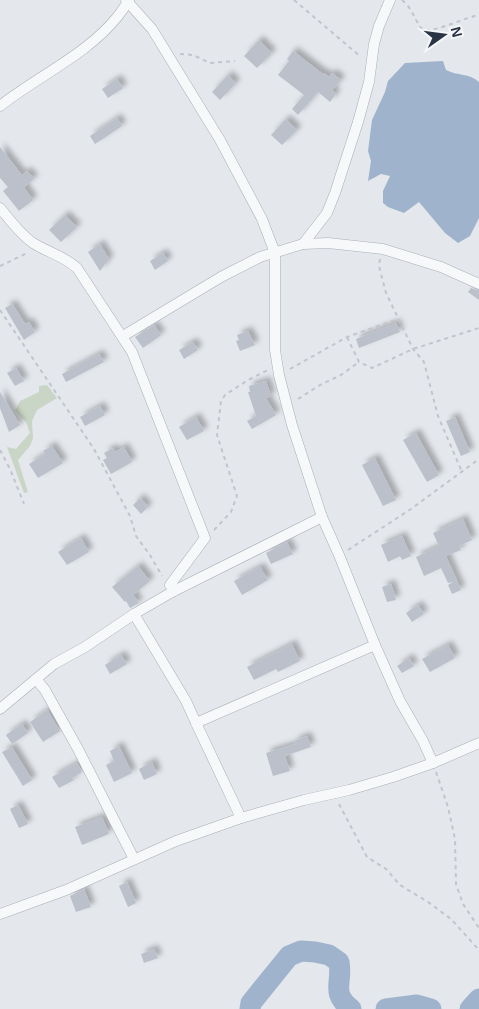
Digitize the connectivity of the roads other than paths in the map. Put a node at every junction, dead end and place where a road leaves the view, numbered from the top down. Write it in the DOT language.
graph roads {
  1 [pos="390,0"];
  2 [pos="128,1"];
  3 [pos="0,106"];
  4 [pos="0,208"];
  5 [pos="302,244"];
  6 [pos="275,252"];
  7 [pos="479,284"];
  8 [pos="122,336"];
  9 [pos="322,517"];
  10 [pos="172,588"];
  11 [pos="134,614"];
  12 [pos="375,645"];
  13 [pos="36,678"];
  14 [pos="0,709"];
  15 [pos="196,722"];
  16 [pos="479,743"];
  17 [pos="433,763"];
  18 [pos="241,818"];
  19 [pos="134,859"];
  20 [pos="0,914"];
  1 -- 5 [label="street"];
  2 -- 3 [label="street"];
  2 -- 6 [label="street"];
  4 -- 8 [label="street"];
  5 -- 6 [label="street"];
  5 -- 7 [label="street"];
  6 -- 8 [label="street"];
  6 -- 9 [label="street"];
  8 -- 10 [label="street"];
  9 -- 10 [label="street"];
  9 -- 12 [label="street"];
  10 -- 11 [label="street"];
  11 -- 13 [label="street"];
  11 -- 15 [label="street"];
  12 -- 15 [label="street"];
  12 -- 17 [label="street"];
  13 -- 14 [label="street"];
  13 -- 19 [label="street"];
  15 -- 18 [label="street"];
  16 -- 17 [label="street"];
  17 -- 18 [label="street"];
  18 -- 19 [label="street"];
  19 -- 20 [label="street"];
}
